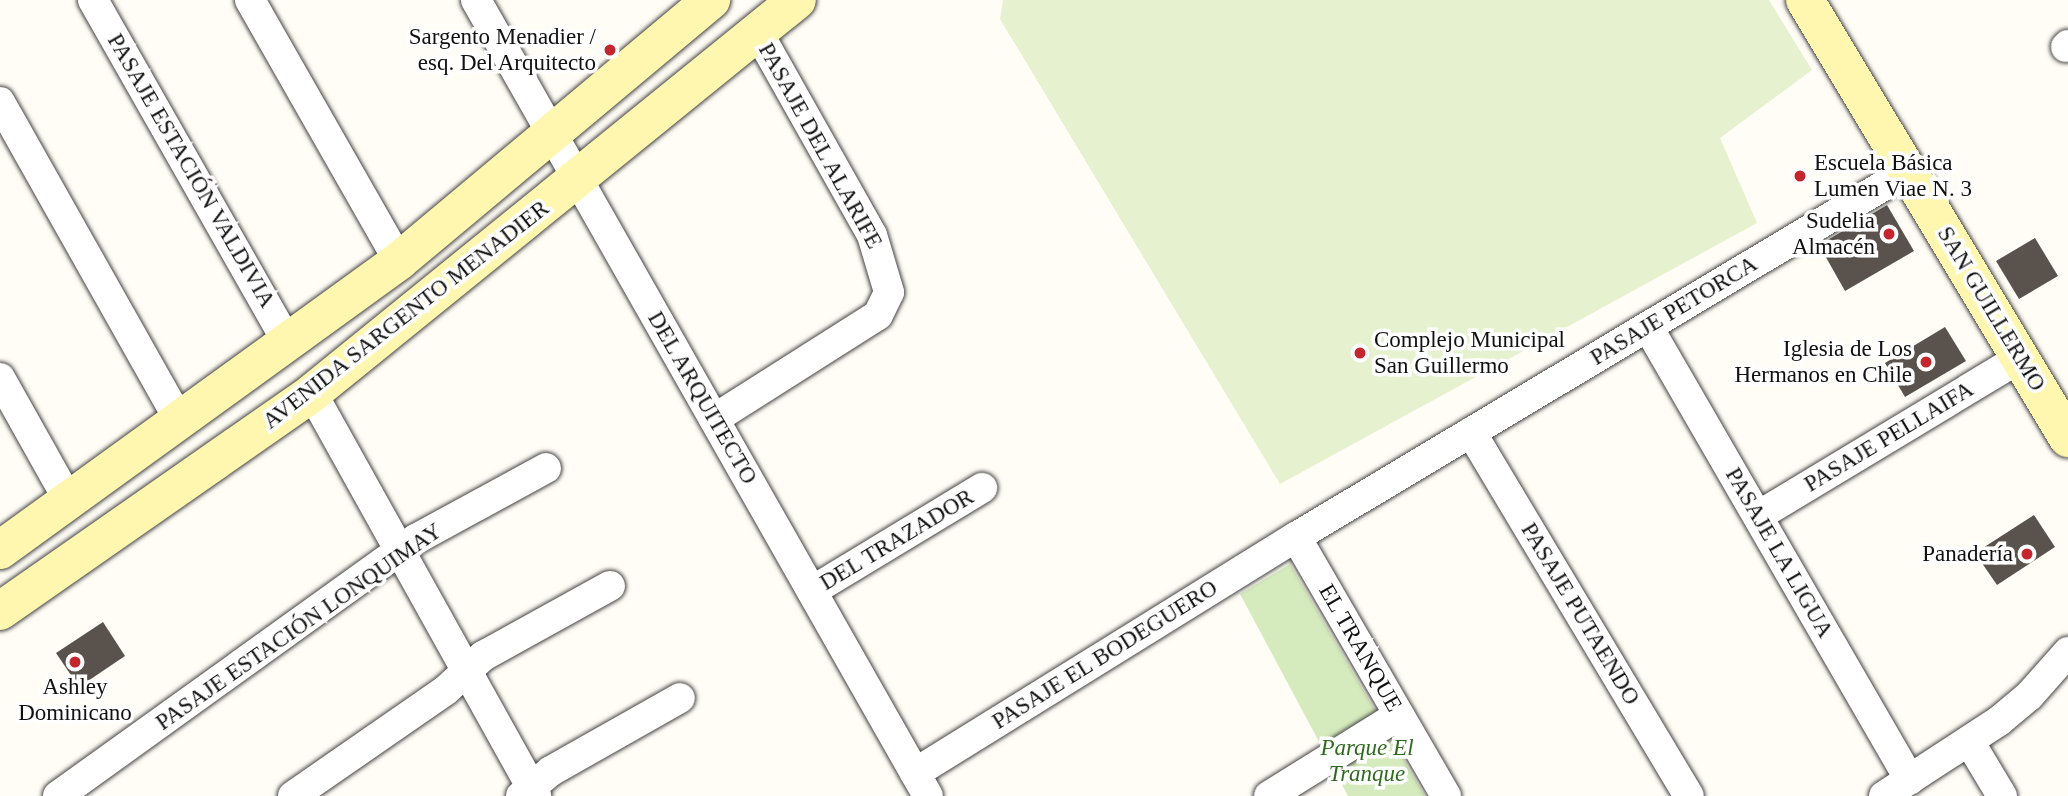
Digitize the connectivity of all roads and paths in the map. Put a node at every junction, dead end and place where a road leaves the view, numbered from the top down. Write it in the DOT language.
graph roads {
  1 [pos="93,0"];
  2 [pos="250,0"];
  3 [pos="476,0"];
  4 [pos="710,0"];
  5 [pos="797,0"];
  6 [pos="1805,0"];
  7 [pos="757,31"];
  8 [pos="0,102"];
  9 [pos="552,134"];
  10 [pos="1908,172"];
  11 [pos="577,178"];
  12 [pos="399,261"];
  13 [pos="1648,327"];
  14 [pos="288,343"];
  15 [pos="2020,358"];
  16 [pos="0,378"];
  17 [pos="312,393"];
  18 [pos="714,419"];
  19 [pos="179,420"];
  20 [pos="1471,432"];
  21 [pos="2068,438"];
  22 [pos="546,468"];
  23 [pos="982,488"];
  24 [pos="69,501"];
  25 [pos="1758,516"];
  26 [pos="1296,537"];
  27 [pos="0,550"];
  28 [pos="400,552"];
  29 [pos="610,586"];
  30 [pos="812,592"];
  31 [pos="0,611"];
  32 [pos="2068,652"];
  33 [pos="467,671"];
  34 [pos="680,698"];
  35 [pos="1399,715"];
  36 [pos="1969,741"];
  37 [pos="1910,780"];
  38 [pos="922,784"];
  39 [pos="530,793"];
  40 [pos="58,796"];
  41 [pos="293,796"];
  42 [pos="1269,796"];
  43 [pos="1446,796"];
  44 [pos="1689,796"];
  45 [pos="1884,796"];
  46 [pos="2002,796"];
  1 -- 14 [label="street, PASAJE ESTACIÓN VALDIVIA"];
  2 -- 12 [label="street"];
  3 -- 9 [label="street, DEL ARQUITECTO"];
  4 -- 9 [label="street, AVENIDA SARGENTO MENADIER"];
  5 -- 7 [label="street, AVENIDA SARGENTO MENADIER"];
  6 -- 10 [label="street, SAN GUILLERMO"];
  7 -- 11 [label="street, AVENIDA SARGENTO MENADIER"];
  7 -- 18 [label="street, PASAJE DEL ALARIFE"];
  8 -- 19 [label="street"];
  9 -- 11 [label="street, DEL ARQUITECTO"];
  9 -- 12 [label="street, AVENIDA SARGENTO MENADIER"];
  10 -- 13 [label="street, PASAJE PETORCA"];
  10 -- 15 [label="street, SAN GUILLERMO"];
  11 -- 17 [label="street, AVENIDA SARGENTO MENADIER"];
  11 -- 18 [label="street, DEL ARQUITECTO"];
  12 -- 14 [label="street, AVENIDA SARGENTO MENADIER"];
  13 -- 20 [label="street, PASAJE PETORCA"];
  13 -- 25 [label="street, PASAJE LA LIGUA"];
  14 -- 19 [label="street, AVENIDA SARGENTO MENADIER"];
  15 -- 21 [label="street, SAN GUILLERMO"];
  15 -- 25 [label="street, PASAJE PELLAIFA"];
  16 -- 24 [label="street"];
  17 -- 28 [label="street"];
  17 -- 31 [label="street, AVENIDA SARGENTO MENADIER"];
  18 -- 30 [label="street, DEL ARQUITECTO"];
  19 -- 24 [label="street, AVENIDA SARGENTO MENADIER"];
  20 -- 26 [label="street, PASAJE PETORCA"];
  20 -- 44 [label="street, PASAJE PUTAENDO"];
  22 -- 28 [label="street, PASAJE ESTACIÓN LONQUIMAY"];
  23 -- 30 [label="street, DEL TRAZADOR"];
  24 -- 27 [label="street, AVENIDA SARGENTO MENADIER"];
  25 -- 37 [label="street, PASAJE LA LIGUA"];
  26 -- 35 [label="street, EL TRANQUE"];
  26 -- 38 [label="street, PASAJE EL BODEGUERO"];
  28 -- 33 [label="street"];
  28 -- 40 [label="street, PASAJE ESTACIÓN LONQUIMAY"];
  29 -- 33 [label="street"];
  30 -- 38 [label="street, DEL ARQUITECTO"];
  32 -- 36 [label="street"];
  33 -- 39 [label="street"];
  33 -- 41 [label="street"];
  34 -- 39 [label="street"];
  35 -- 42 [label="street"];
  35 -- 43 [label="street, EL TRANQUE"];
  36 -- 37 [label="street"];
  36 -- 46 [label="street"];
  37 -- 45 [label="street"];
}
